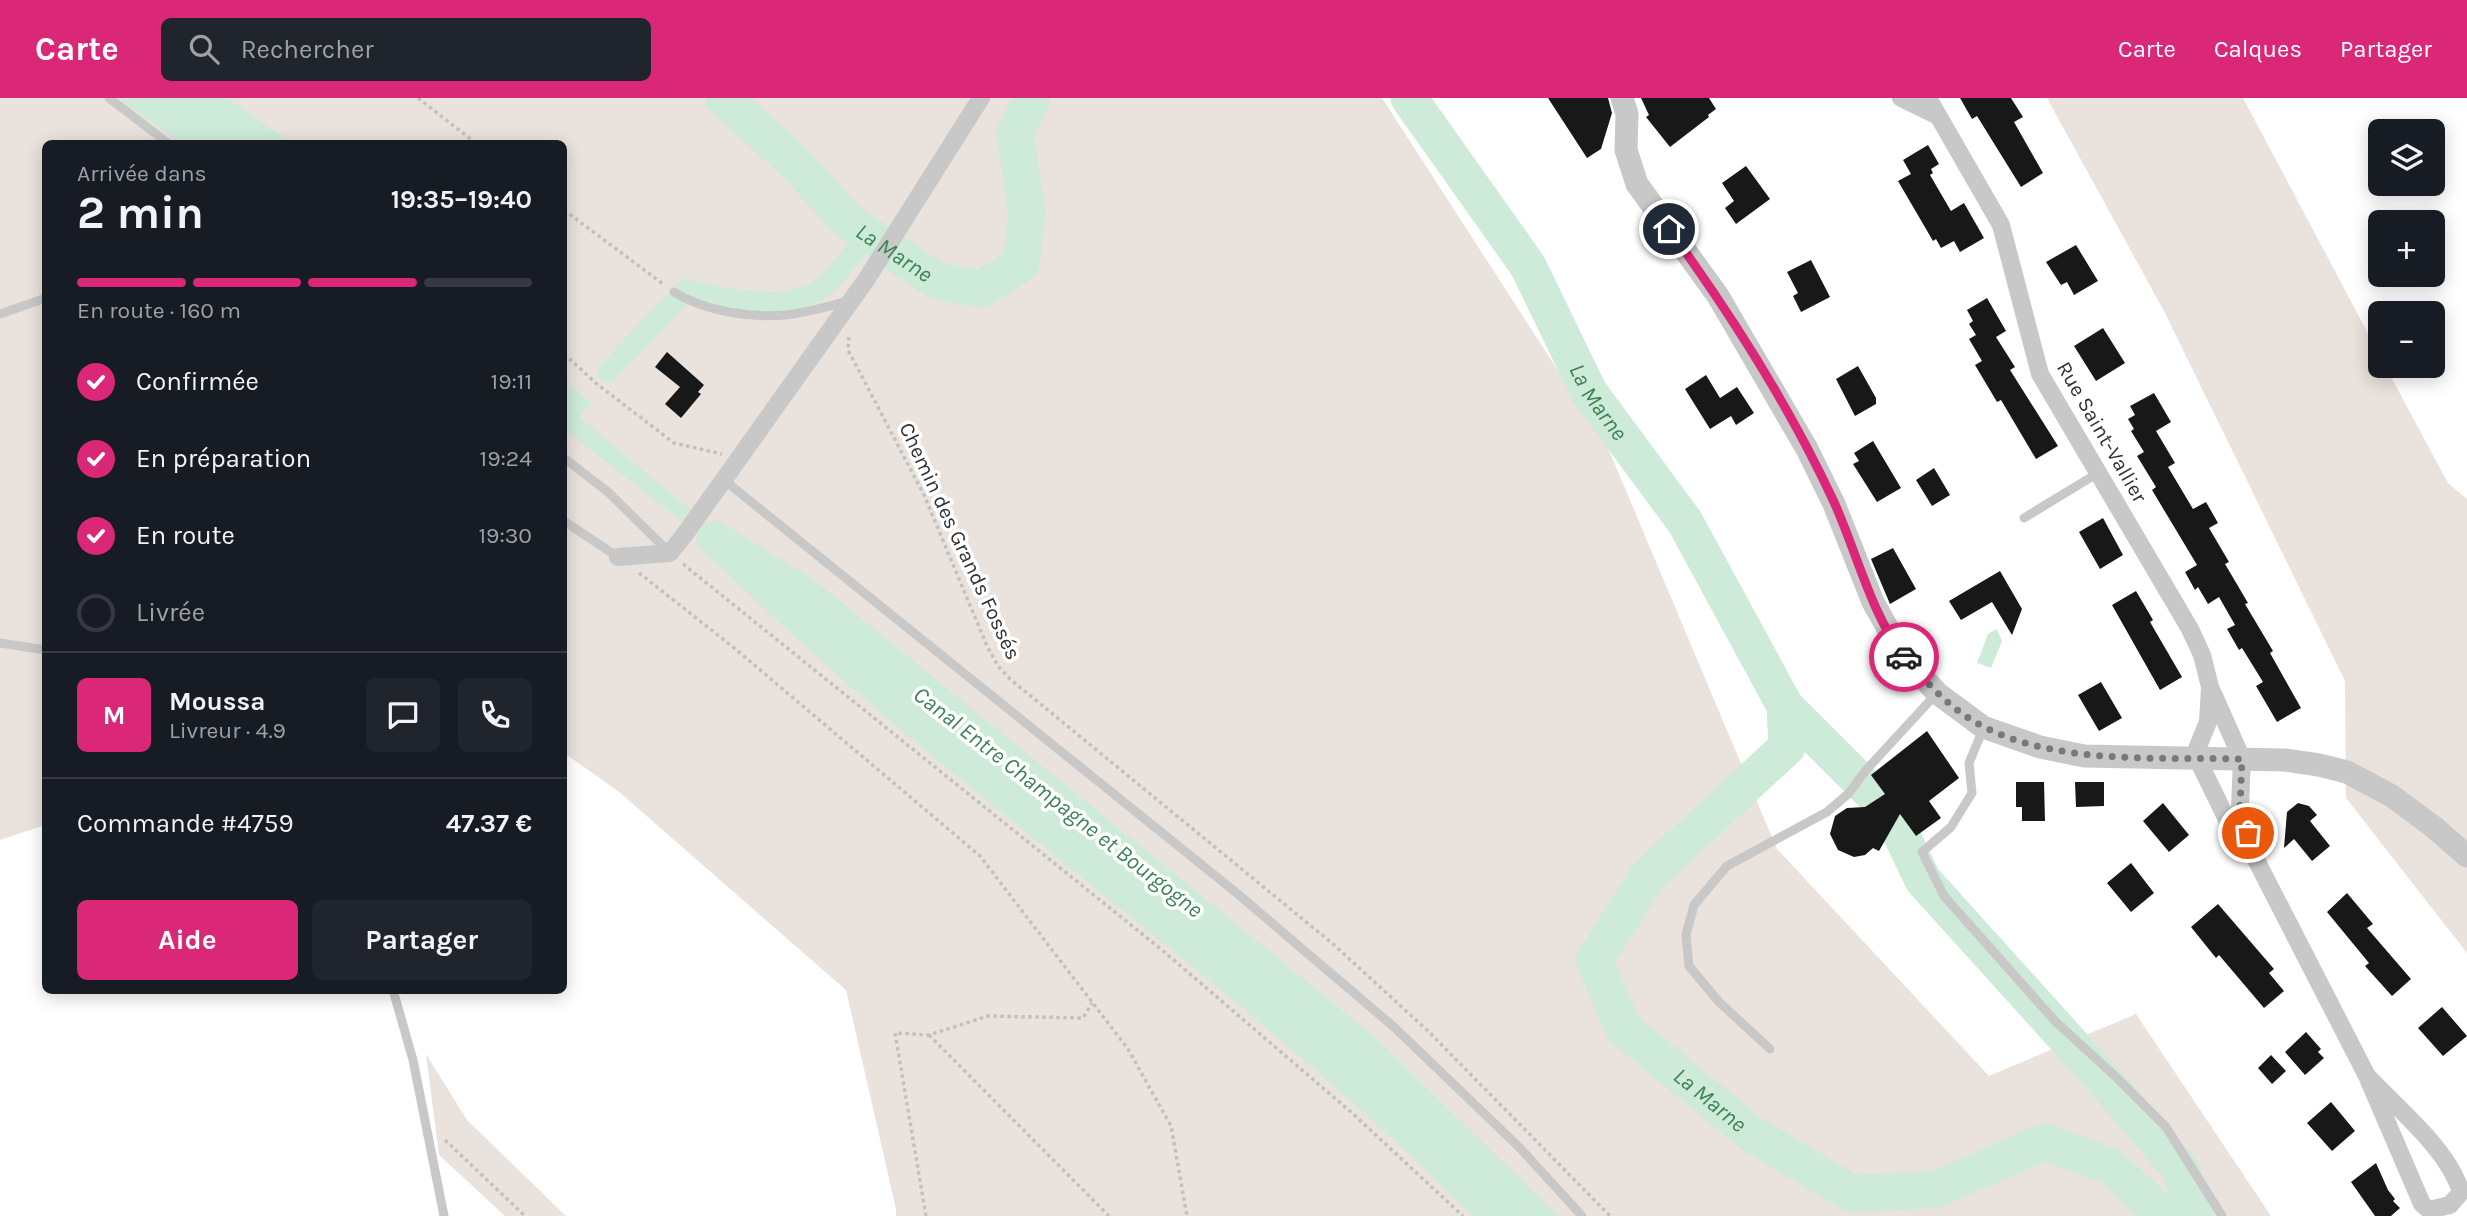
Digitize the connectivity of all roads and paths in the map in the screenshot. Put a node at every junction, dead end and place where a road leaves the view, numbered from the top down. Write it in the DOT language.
graph roads {
  1 [pos="109,98"];
  2 [pos="418,98"];
  3 [pos="981,98"];
  4 [pos="1622,98"];
  5 [pos="1900,98"];
  6 [pos="1928,98"];
  7 [pos="1938,116"];
  8 [pos="164,140"];
  9 [pos="472,140"];
  10 [pos="567,212"];
  11 [pos="674,292"];
  12 [pos="42,299"];
  13 [pos="851,301"];
  14 [pos="0,314"];
  15 [pos="567,357"];
  16 [pos="737,458"];
  17 [pos="567,460"];
  18 [pos="2098,473"];
  19 [pos="724,480"];
  20 [pos="2024,518"];
  21 [pos="567,523"];
  22 [pos="670,553"];
  23 [pos="618,557"];
  24 [pos="0,643"];
  25 [pos="42,649"];
  26 [pos="2210,687"];
  27 [pos="1937,693"];
  28 [pos="1041,705"];
  29 [pos="1983,727"];
  30 [pos="2197,758"];
  31 [pos="2242,759"];
  32 [pos="2252,852"];
  33 [pos="2467,856"];
  34 [pos="394,994"];
  35 [pos="1092,1003"];
  36 [pos="929,1035"];
  37 [pos="1770,1049"];
  38 [pos="2367,1076"];
  39 [pos="425,1122"];
  40 [pos="444,1216"];
  41 [pos="525,1216"];
  42 [pos="926,1216"];
  43 [pos="1108,1216"];
  44 [pos="1187,1216"];
  45 [pos="1463,1216"];
  46 [pos="1582,1216"];
  47 [pos="2222,1216"];
  1 -- 8 [label="lane"];
  2 -- 9 [label="path"];
  3 -- 13 [label="street"];
  4 -- 27 [label="street"];
  5 -- 7 [label="street"];
  6 -- 7 [label="street, Rue Saint-Vallier"];
  7 -- 18 [label="street, Rue Saint-Vallier"];
  10 -- 11 [label="path"];
  11 -- 13 [label="lane"];
  12 -- 14 [label="lane"];
  13 -- 16 [label="street"];
  13 -- 28 [label="path, Chemin des Grands Fossés"];
  15 -- 16 [label="path"];
  16 -- 19 [label="street"];
  17 -- 22 [label="lane"];
  18 -- 20 [label="lane"];
  18 -- 26 [label="street, Rue Saint-Vallier"];
  19 -- 22 [label="street"];
  19 -- 46 [label="lane"];
  21 -- 23 [label="lane"];
  22 -- 23 [label="street"];
  22 -- 45 [label="path"];
  23 -- 35 [label="path"];
  24 -- 25 [label="lane"];
  26 -- 30 [label="street"];
  26 -- 31 [label="street"];
  27 -- 29 [label="street"];
  27 -- 37 [label="lane"];
  29 -- 30 [label="street"];
  29 -- 47 [label="lane"];
  30 -- 31 [label="street"];
  30 -- 32 [label="street"];
  31 -- 32 [label="street"];
  31 -- 33 [label="street"];
  32 -- 38 [label="street"];
  34 -- 39 [label="lane"];
  35 -- 36 [label="path"];
  35 -- 44 [label="path"];
  36 -- 42 [label="path"];
  36 -- 43 [label="path"];
  38 -- 38 [label="street"];
  39 -- 40 [label="lane"];
  39 -- 41 [label="path"];
}
